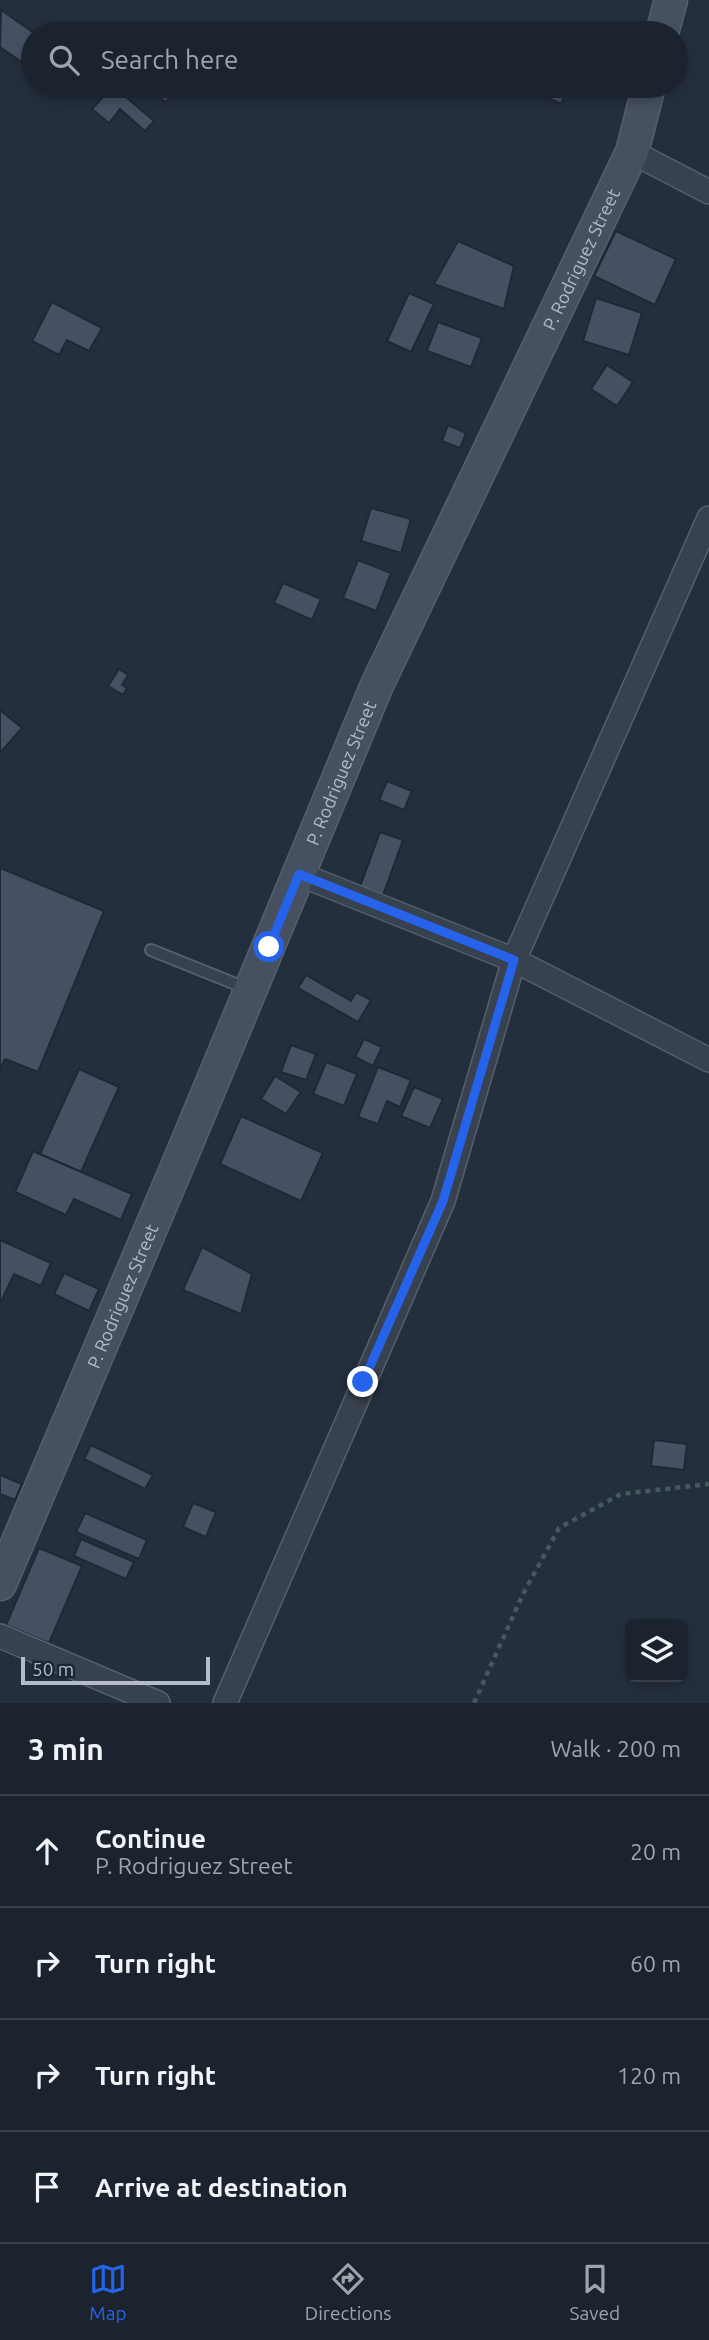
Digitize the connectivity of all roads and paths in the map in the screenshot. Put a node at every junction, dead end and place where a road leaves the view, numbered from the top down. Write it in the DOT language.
graph roads {
  1 [pos="671,0"];
  2 [pos="665,21"];
  3 [pos="646,98"];
  4 [pos="632,152"];
  5 [pos="709,192"];
  6 [pos="709,518"];
  7 [pos="299,874"];
  8 [pos="151,950"];
  9 [pos="514,960"];
  10 [pos="251,990"];
  11 [pos="709,1060"];
  12 [pos="709,1484"];
  13 [pos="0,1584"];
  14 [pos="0,1636"];
  15 [pos="158,1703"];
  16 [pos="225,1703"];
  17 [pos="474,1703"];
  1 -- 2 [label="street"];
  3 -- 4 [label="street, P. Rodriguez Street"];
  4 -- 5 [label="street"];
  4 -- 7 [label="street, P. Rodriguez Street"];
  6 -- 9 [label="street"];
  7 -- 9 [label="street"];
  7 -- 10 [label="street, P. Rodriguez Street"];
  8 -- 10 [label="lane"];
  9 -- 11 [label="street"];
  9 -- 16 [label="street"];
  10 -- 13 [label="street, P. Rodriguez Street"];
  12 -- 17 [label="path"];
  14 -- 15 [label="street"];
}
